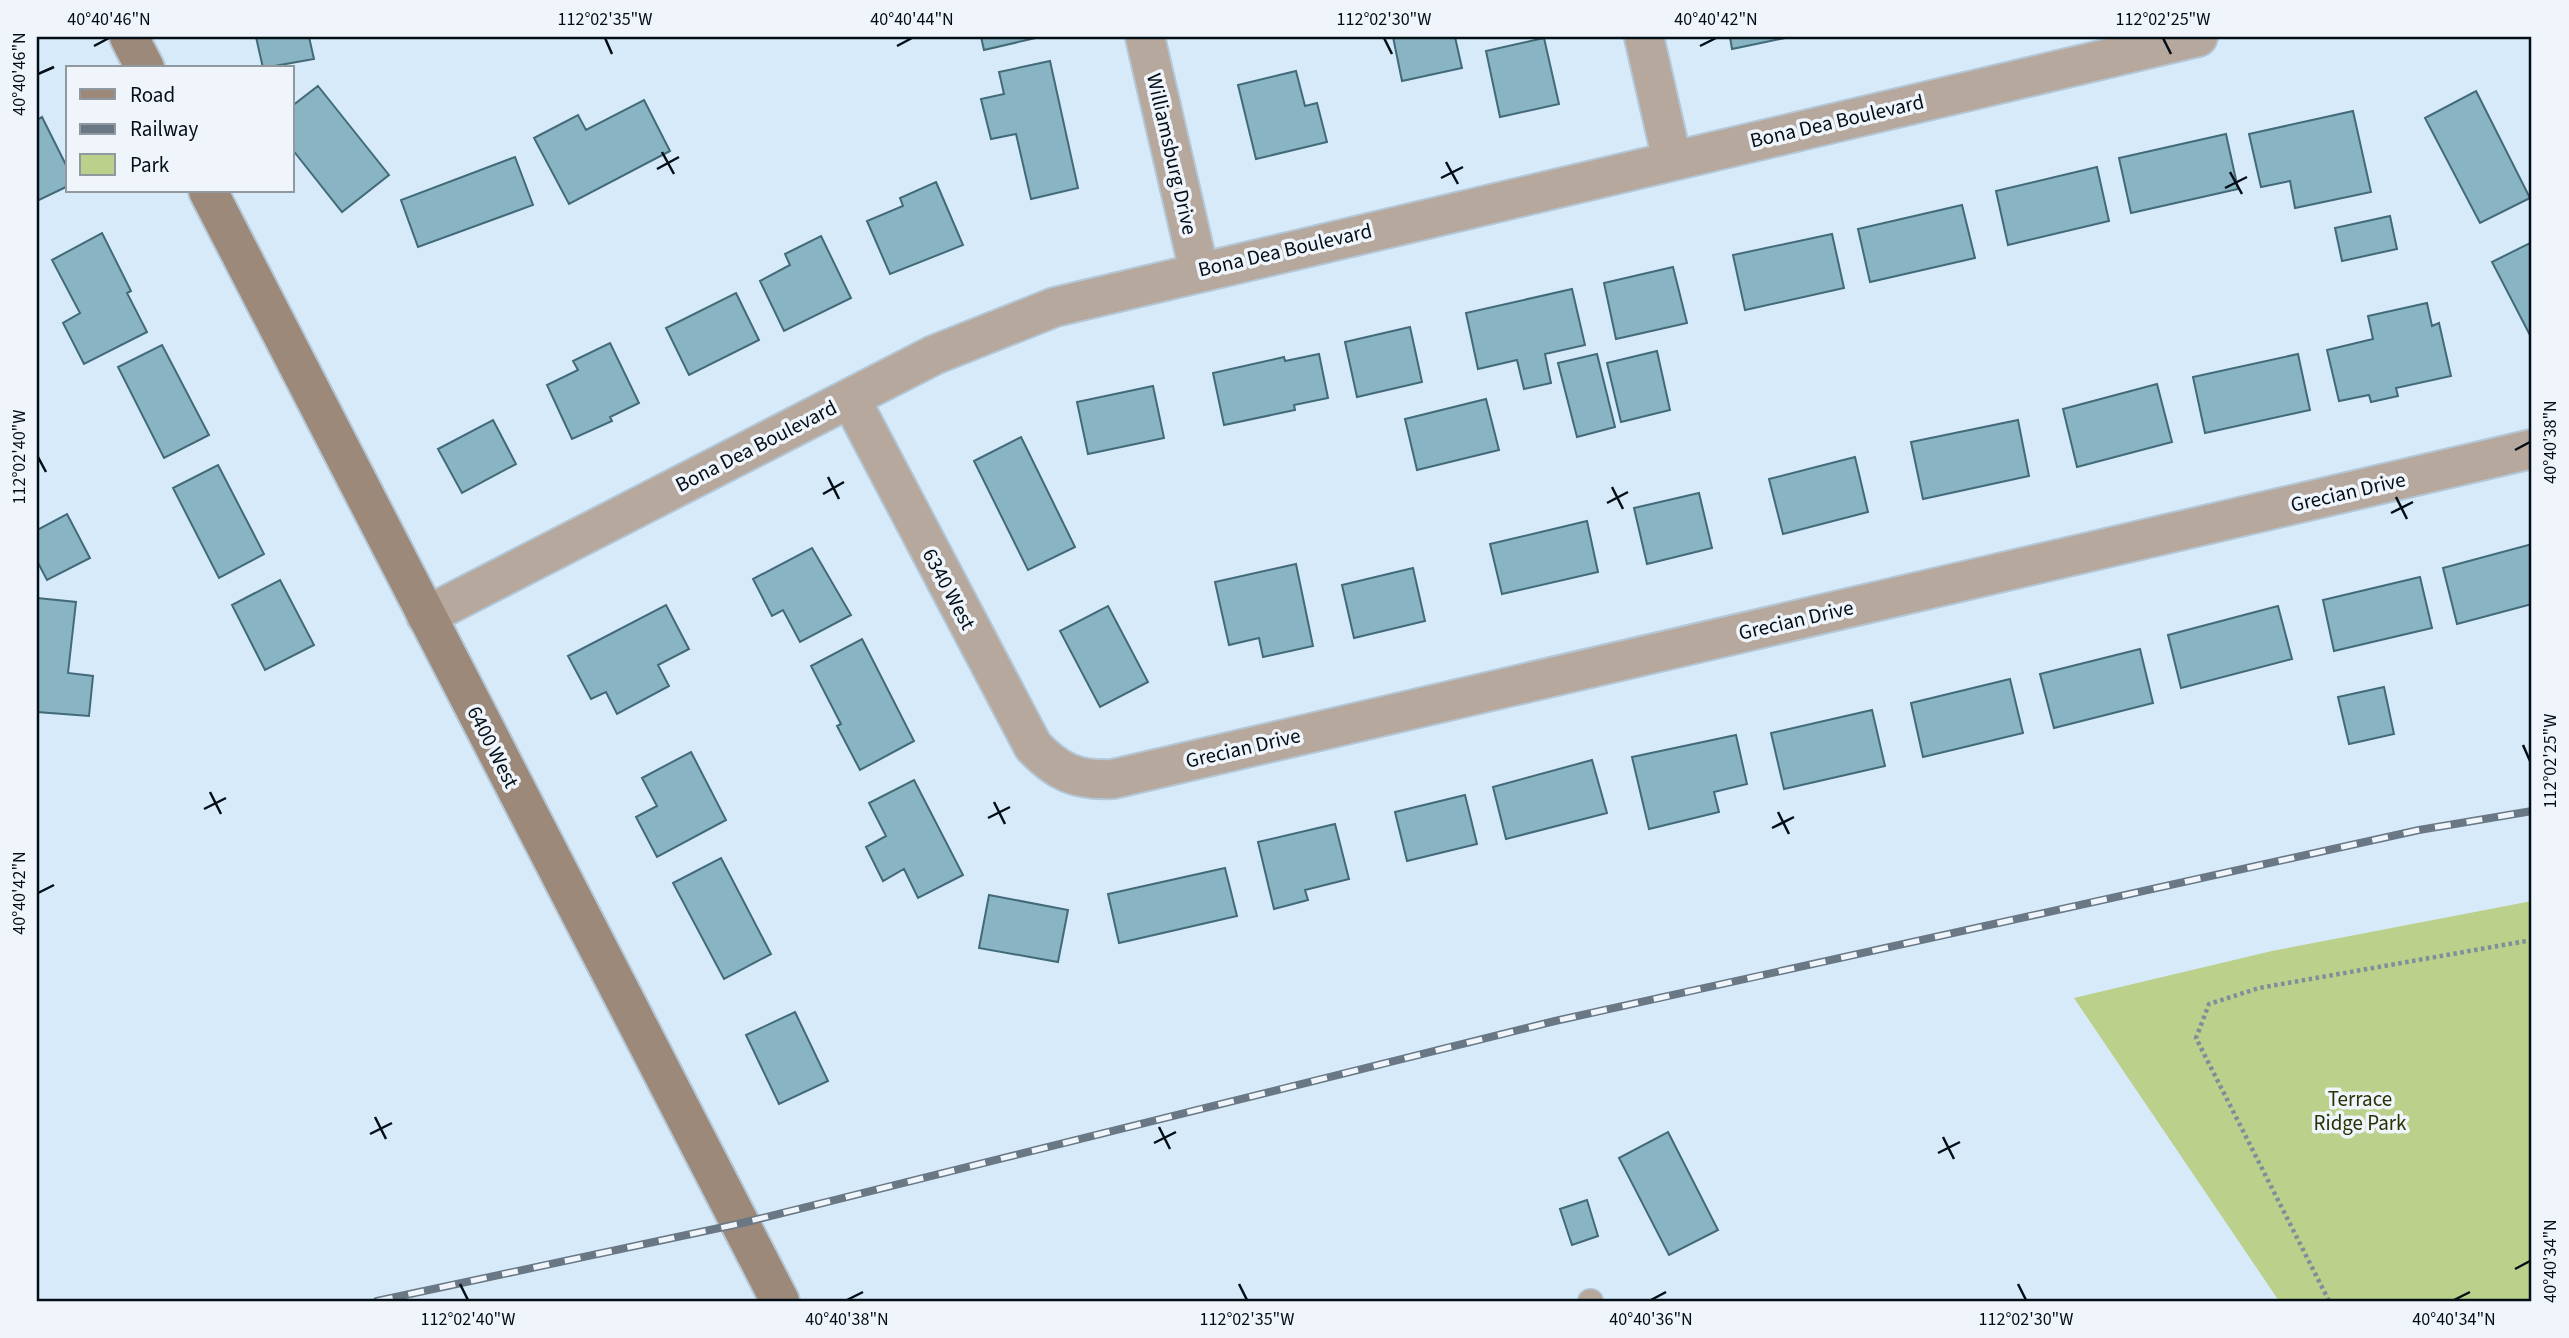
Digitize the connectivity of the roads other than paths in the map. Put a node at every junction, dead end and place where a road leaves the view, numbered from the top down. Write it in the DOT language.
graph roads {
  1 [pos="129,37"];
  2 [pos="1145,37"];
  3 [pos="1644,37"];
  4 [pos="2198,37"];
  5 [pos="2143,43"];
  6 [pos="144,66"];
  7 [pos="1672,160"];
  8 [pos="209,192"];
  9 [pos="1199,271"];
  10 [pos="850,398"];
  11 [pos="2532,449"];
  12 [pos="426,616"];
  13 [pos="1059,771"];
  14 [pos="780,1301"];
  1 -- 6 [label="street"];
  2 -- 9 [label="street, Williamsburg Drive"];
  3 -- 7 [label="street"];
  4 -- 5 [label="street, Bona Dea Boulevard"];
  5 -- 7 [label="street, Bona Dea Boulevard"];
  7 -- 9 [label="street, Bona Dea Boulevard"];
  8 -- 12 [label="street, 6400 West"];
  9 -- 10 [label="street, Bona Dea Boulevard"];
  10 -- 12 [label="street, Bona Dea Boulevard"];
  10 -- 13 [label="street, 6340 West"];
  11 -- 13 [label="street, Grecian Drive"];
  12 -- 14 [label="street, 6400 West"];
}
